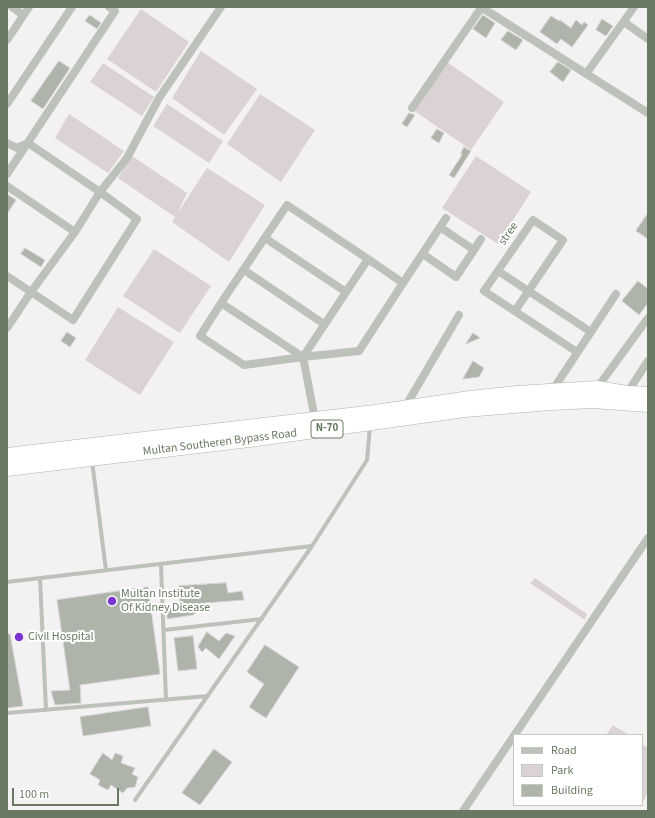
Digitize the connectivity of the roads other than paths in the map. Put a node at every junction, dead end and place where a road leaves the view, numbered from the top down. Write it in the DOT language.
graph roads {
  1 [pos="12,7"];
  2 [pos="29,7"];
  3 [pos="72,7"];
  4 [pos="109,7"];
  5 [pos="221,7"];
  6 [pos="481,7"];
  7 [pos="634,7"];
  8 [pos="23,15"];
  9 [pos="624,22"];
  10 [pos="648,39"];
  11 [pos="7,40"];
  12 [pos="586,74"];
  13 [pos="7,104"];
  14 [pos="412,108"];
  15 [pos="648,113"];
  16 [pos="7,143"];
  17 [pos="28,143"];
  18 [pos="7,174"];
  19 [pos="7,186"];
  20 [pos="100,192"];
  21 [pos="446,218"];
  22 [pos="440,227"];
  23 [pos="75,232"];
  24 [pos="265,238"];
  25 [pos="481,239"];
  26 [pos="474,250"];
  27 [pos="423,254"];
  28 [pos="368,259"];
  29 [pos="244,270"];
  30 [pos="498,271"];
  31 [pos="7,276"];
  32 [pos="403,283"];
  33 [pos="30,292"];
  34 [pos="346,292"];
  35 [pos="528,292"];
  36 [pos="616,294"];
  37 [pos="221,303"];
  38 [pos="515,311"];
  39 [pos="458,316"];
  40 [pos="648,318"];
  41 [pos="324,324"];
  42 [pos="7,328"];
  43 [pos="591,332"];
  44 [pos="578,352"];
  45 [pos="303,357"];
  46 [pos="648,360"];
  47 [pos="597,388"];
  48 [pos="552,391"];
  49 [pos="627,393"];
  50 [pos="648,394"];
  51 [pos="648,405"];
  52 [pos="404,408"];
  53 [pos="316,419"];
  54 [pos="370,424"];
  55 [pos="7,454"];
  56 [pos="92,459"];
  57 [pos="7,469"];
  58 [pos="648,538"];
  59 [pos="312,546"];
  60 [pos="162,564"];
  61 [pos="106,570"];
  62 [pos="40,578"];
  63 [pos="7,582"];
  64 [pos="262,619"];
  65 [pos="164,630"];
  66 [pos="208,696"];
  67 [pos="166,700"];
  68 [pos="46,710"];
  69 [pos="7,713"];
  70 [pos="515,734"];
  71 [pos="513,737"];
  72 [pos="135,800"];
  73 [pos="463,811"];
  1 -- 8 [label="street"];
  2 -- 8 [label="street"];
  3 -- 13 [label="street"];
  4 -- 17 [label="street"];
  5 -- 20 [label="street"];
  6 -- 12 [label="street"];
  6 -- 14 [label="street"];
  7 -- 9 [label="street"];
  8 -- 11 [label="street"];
  9 -- 10 [label="street"];
  9 -- 12 [label="street"];
  12 -- 15 [label="street"];
  16 -- 17 [label="street"];
  17 -- 18 [label="street"];
  17 -- 20 [label="street"];
  19 -- 23 [label="street"];
  20 -- 23 [label="street"];
  20 -- 33 [label="street"];
  21 -- 22 [label="street"];
  22 -- 26 [label="street"];
  22 -- 27 [label="street"];
  23 -- 33 [label="street"];
  24 -- 28 [label="street"];
  24 -- 29 [label="street"];
  24 -- 34 [label="street"];
  25 -- 26 [label="street"];
  26 -- 27 [label="street"];
  27 -- 32 [label="street"];
  28 -- 32 [label="street"];
  28 -- 34 [label="street"];
  29 -- 37 [label="street"];
  29 -- 41 [label="street"];
  30 -- 35 [label="street"];
  30 -- 35 [label="street, stree"];
  30 -- 38 [label="street, stree"];
  31 -- 33 [label="street"];
  32 -- 45 [label="street"];
  33 -- 42 [label="street"];
  34 -- 41 [label="street"];
  35 -- 38 [label="street, stree"];
  35 -- 43 [label="street"];
  36 -- 43 [label="street"];
  37 -- 45 [label="street"];
  37 -- 45 [label="street"];
  38 -- 44 [label="street, stree"];
  39 -- 52 [label="street"];
  40 -- 47 [label="street"];
  41 -- 45 [label="street"];
  43 -- 44 [label="street"];
  44 -- 48 [label="street"];
  45 -- 53 [label="street"];
  46 -- 49 [label="street"];
  47 -- 48 [label="highway, Multan Southeren Bypass Road / N-70"];
  47 -- 49 [label="highway, Multan Southeren Bypass Road / N-70"];
  48 -- 52 [label="highway, Multan Southeren Bypass Road / N-70"];
  49 -- 50 [label="highway, Multan Southeren Bypass Road / N-70"];
  51 -- 54 [label="highway, Multan Southeren Bypass Road / N-70"];
  52 -- 53 [label="highway, Multan Southeren Bypass Road / N-70"];
  53 -- 55 [label="highway, Multan Southeren Bypass Road / N-70"];
  54 -- 56 [label="highway, Multan Southeren Bypass Road / N-70"];
  54 -- 59 [label="lane"];
  56 -- 57 [label="highway, Multan Southeren Bypass Road / N-70"];
  56 -- 61 [label="lane"];
  58 -- 70 [label="street"];
  59 -- 60 [label="lane"];
  59 -- 64 [label="lane"];
  60 -- 61 [label="lane"];
  60 -- 65 [label="lane"];
  61 -- 62 [label="lane"];
  62 -- 63 [label="lane"];
  62 -- 68 [label="lane"];
  64 -- 65 [label="lane"];
  64 -- 66 [label="lane"];
  65 -- 67 [label="lane"];
  66 -- 67 [label="lane"];
  66 -- 72 [label="lane"];
  67 -- 68 [label="lane"];
  68 -- 69 [label="lane"];
  71 -- 73 [label="street"];
}
